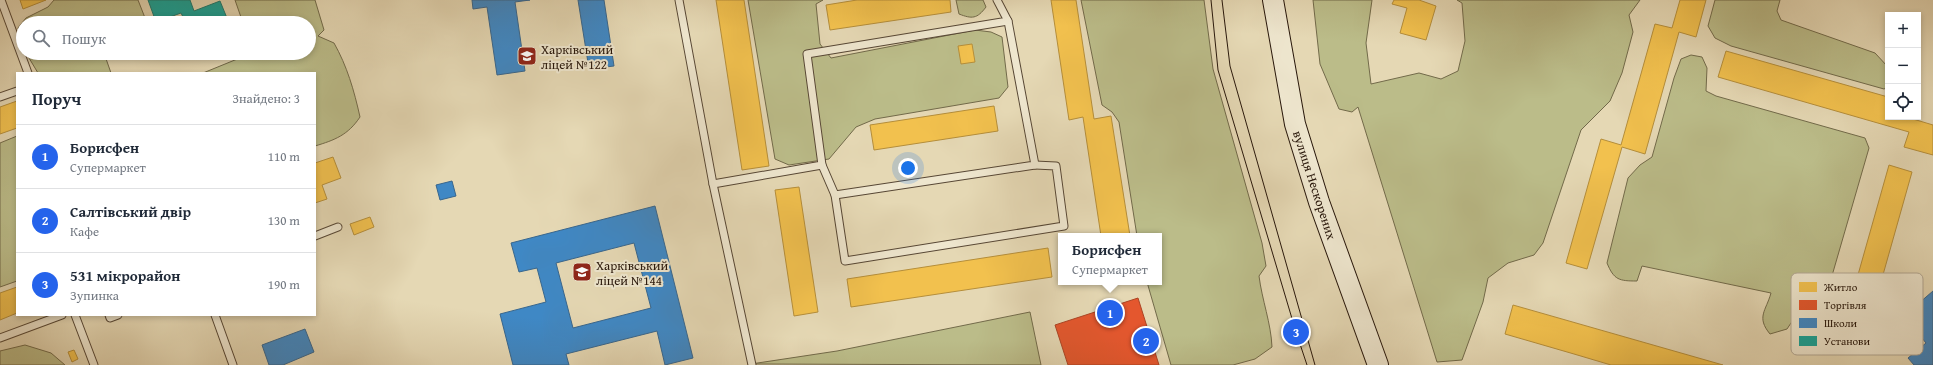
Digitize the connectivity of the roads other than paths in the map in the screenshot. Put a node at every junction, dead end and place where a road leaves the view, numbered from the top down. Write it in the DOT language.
graph roads {
  1 [pos="1,0"];
  2 [pos="680,0"];
  3 [pos="997,0"];
  4 [pos="1273,0"];
  5 [pos="1008,21"];
  6 [pos="16,41"];
  7 [pos="23,60"];
  8 [pos="28,72"];
  9 [pos="16,91"];
  10 [pos="0,97"];
  11 [pos="822,165"];
  12 [pos="1035,165"];
  13 [pos="713,184"];
  14 [pos="835,195"];
  15 [pos="338,227"];
  16 [pos="316,236"];
  17 [pos="59,316"];
  18 [pos="75,316"];
  19 [pos="215,316"];
  20 [pos="0,338"];
  21 [pos="94,365"];
  22 [pos="233,365"];
  23 [pos="752,365"];
  24 [pos="1378,365"];
  1 -- 6 [label="lane"];
  2 -- 13 [label="lane"];
  3 -- 5 [label="lane"];
  4 -- 24 [label="main road, вулиця Нескорених"];
  5 -- 11 [label="lane"];
  5 -- 12 [label="lane"];
  7 -- 8 [label="lane"];
  9 -- 10 [label="lane"];
  11 -- 13 [label="lane"];
  11 -- 14 [label="lane"];
  12 -- 14 [label="lane"];
  12 -- 14 [label="lane"];
  13 -- 23 [label="lane"];
  15 -- 16 [label="lane"];
  17 -- 20 [label="lane"];
  18 -- 21 [label="lane"];
  19 -- 22 [label="lane"];
}
